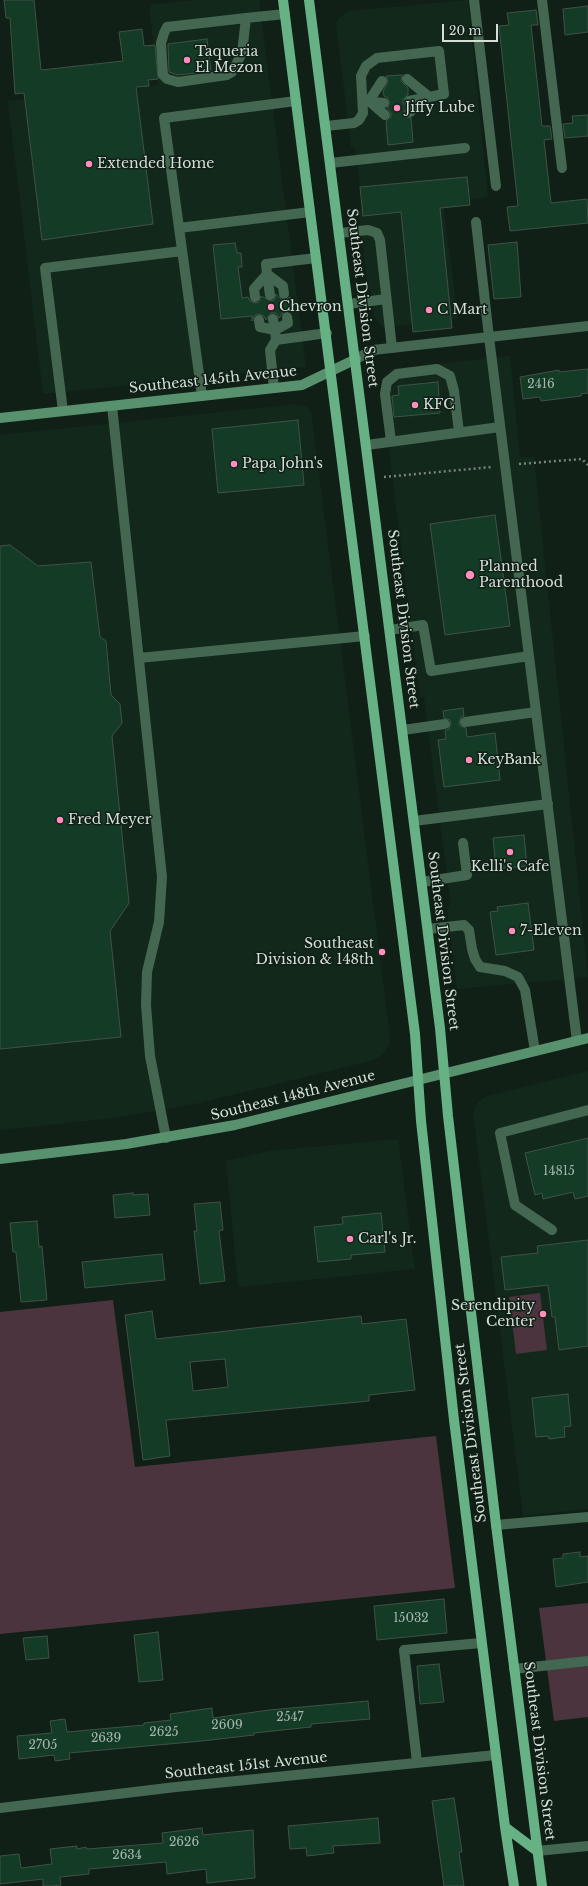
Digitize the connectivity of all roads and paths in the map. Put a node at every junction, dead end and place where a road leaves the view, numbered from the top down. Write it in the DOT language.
graph roads {
  1 [pos="283,0"];
  2 [pos="309,0"];
  3 [pos="474,0"];
  4 [pos="542,0"];
  5 [pos="285,14"];
  6 [pos="246,18"];
  7 [pos="407,78"];
  8 [pos="382,87"];
  9 [pos="408,89"];
  10 [pos="428,96"];
  11 [pos="296,101"];
  12 [pos="365,101"];
  13 [pos="409,101"];
  14 [pos="384,103"];
  15 [pos="410,112"];
  16 [pos="386,115"];
  17 [pos="326,126"];
  18 [pos="465,148"];
  19 [pos="330,163"];
  20 [pos="562,168"];
  21 [pos="496,186"];
  22 [pos="310,212"];
  23 [pos="476,222"];
  24 [pos="179,228"];
  25 [pos="340,233"];
  26 [pos="182,251"];
  27 [pos="316,258"];
  28 [pos="267,274"];
  29 [pos="284,294"];
  30 [pos="270,295"];
  31 [pos="255,297"];
  32 [pos="386,299"];
  33 [pos="349,304"];
  34 [pos="287,317"];
  35 [pos="273,319"];
  36 [pos="259,320"];
  37 [pos="588,326"];
  38 [pos="327,333"];
  39 [pos="275,335"];
  40 [pos="489,336"];
  41 [pos="392,348"];
  42 [pos="356,359"];
  43 [pos="331,372"];
  44 [pos="274,388"];
  45 [pos="202,396"];
  46 [pos="112,406"];
  47 [pos="63,411"];
  48 [pos="0,418"];
  49 [pos="500,427"];
  50 [pos="459,432"];
  51 [pos="391,441"];
  52 [pos="367,445"];
  53 [pos="588,465"];
  54 [pos="505,466"];
  55 [pos="371,478"];
  56 [pos="390,630"];
  57 [pos="364,636"];
  58 [pos="529,656"];
  59 [pos="139,658"];
  60 [pos="536,712"];
  61 [pos="465,722"];
  62 [pos="444,724"];
  63 [pos="403,730"];
  64 [pos="548,804"];
  65 [pos="414,821"];
  66 [pos="464,843"];
  67 [pos="422,882"];
  68 [pos="428,929"];
  69 [pos="588,1038"];
  70 [pos="577,1041"];
  71 [pos="535,1051"];
  72 [pos="444,1074"];
  73 [pos="418,1080"];
  74 [pos="588,1110"];
  75 [pos="166,1138"];
  76 [pos="0,1159"];
  77 [pos="552,1230"];
  78 [pos="588,1516"];
  79 [pos="496,1525"];
  80 [pos="481,1643"];
  81 [pos="588,1661"];
  82 [pos="514,1669"];
  83 [pos="496,1755"];
  84 [pos="417,1762"];
  85 [pos="0,1808"];
  86 [pos="505,1827"];
  87 [pos="588,1846"];
  88 [pos="537,1851"];
  89 [pos="514,1886"];
  90 [pos="542,1886"];
  1 -- 5 [label="main road, Southeast Division Street"];
  2 -- 17 [label="main road, Southeast Division Street"];
  3 -- 21 [label="street"];
  4 -- 20 [label="street"];
  5 -- 6 [label="street"];
  5 -- 11 [label="main road, Southeast Division Street"];
  6 -- 6 [label="street"];
  7 -- 10 [label="street"];
  8 -- 12 [label="street"];
  9 -- 10 [label="street"];
  10 -- 12 [label="street"];
  10 -- 13 [label="street"];
  10 -- 15 [label="street"];
  11 -- 22 [label="main road, Southeast Division Street"];
  11 -- 24 [label="street"];
  12 -- 14 [label="street"];
  12 -- 16 [label="street"];
  12 -- 17 [label="street"];
  17 -- 19 [label="main road, Southeast Division Street"];
  18 -- 19 [label="street"];
  19 -- 25 [label="main road, Southeast Division Street"];
  22 -- 24 [label="street"];
  22 -- 27 [label="main road, Southeast Division Street"];
  23 -- 40 [label="street"];
  24 -- 26 [label="street"];
  25 -- 32 [label="street"];
  25 -- 33 [label="main road, Southeast Division Street"];
  26 -- 45 [label="street"];
  26 -- 47 [label="street"];
  27 -- 28 [label="street"];
  27 -- 38 [label="main road, Southeast Division Street"];
  28 -- 29 [label="street"];
  28 -- 30 [label="street"];
  28 -- 31 [label="street"];
  32 -- 33 [label="street"];
  32 -- 41 [label="street"];
  33 -- 42 [label="main road, Southeast Division Street"];
  34 -- 39 [label="street"];
  35 -- 39 [label="street"];
  36 -- 39 [label="street"];
  37 -- 40 [label="street, Southeast 145th Avenue"];
  38 -- 39 [label="street"];
  38 -- 43 [label="main road, Southeast Division Street"];
  39 -- 44 [label="street"];
  40 -- 41 [label="street, Southeast 145th Avenue"];
  40 -- 49 [label="street"];
  41 -- 42 [label="street, Southeast 145th Avenue"];
  42 -- 43 [label="main road, Southeast 145th Avenue"];
  42 -- 52 [label="main road, Southeast Division Street"];
  43 -- 44 [label="main road, Southeast 145th Avenue"];
  43 -- 57 [label="main road, Southeast Division Street"];
  44 -- 45 [label="main road, Southeast 145th Avenue"];
  45 -- 46 [label="main road, Southeast 145th Avenue"];
  46 -- 47 [label="main road, Southeast 145th Avenue"];
  46 -- 59 [label="street"];
  47 -- 48 [label="main road, Southeast 145th Avenue"];
  49 -- 50 [label="street"];
  49 -- 54 [label="street"];
  50 -- 51 [label="street"];
  50 -- 51 [label="street"];
  51 -- 52 [label="street"];
  52 -- 55 [label="main road, Southeast Division Street"];
  53 -- 54 [label="path"];
  54 -- 55 [label="path"];
  54 -- 58 [label="street"];
  55 -- 56 [label="main road, Southeast Division Street"];
  56 -- 58 [label="street"];
  56 -- 63 [label="main road, Southeast Division Street"];
  57 -- 59 [label="street"];
  57 -- 73 [label="main road, Southeast Division Street"];
  58 -- 60 [label="street"];
  59 -- 75 [label="street"];
  60 -- 61 [label="street"];
  60 -- 64 [label="street"];
  62 -- 63 [label="street"];
  63 -- 65 [label="main road, Southeast Division Street"];
  64 -- 65 [label="street"];
  64 -- 70 [label="street"];
  65 -- 67 [label="main road, Southeast Division Street"];
  66 -- 67 [label="street"];
  67 -- 68 [label="main road, Southeast Division Street"];
  68 -- 71 [label="street"];
  68 -- 72 [label="main road, Southeast Division Street"];
  69 -- 70 [label="main road, Southeast 148th Avenue"];
  70 -- 71 [label="main road, Southeast 148th Avenue"];
  71 -- 72 [label="main road, Southeast 148th Avenue"];
  72 -- 73 [label="main road, Southeast 148th Avenue"];
  72 -- 79 [label="main road, Southeast Division Street"];
  73 -- 75 [label="main road, Southeast 148th Avenue"];
  73 -- 80 [label="main road, Southeast Division Street"];
  74 -- 77 [label="street"];
  75 -- 76 [label="main road, Southeast 148th Avenue"];
  78 -- 79 [label="street"];
  79 -- 82 [label="main road, Southeast Division Street"];
  80 -- 83 [label="main road, Southeast Division Street"];
  80 -- 84 [label="street"];
  81 -- 82 [label="street"];
  82 -- 88 [label="main road, Southeast Division Street"];
  83 -- 84 [label="street, Southeast 151st Avenue"];
  83 -- 86 [label="main road, Southeast Division Street"];
  84 -- 85 [label="street, Southeast 151st Avenue"];
  86 -- 88 [label="main road"];
  86 -- 89 [label="main road, Southeast Division Street"];
  87 -- 88 [label="street"];
  88 -- 90 [label="main road, Southeast Division Street"];
}
